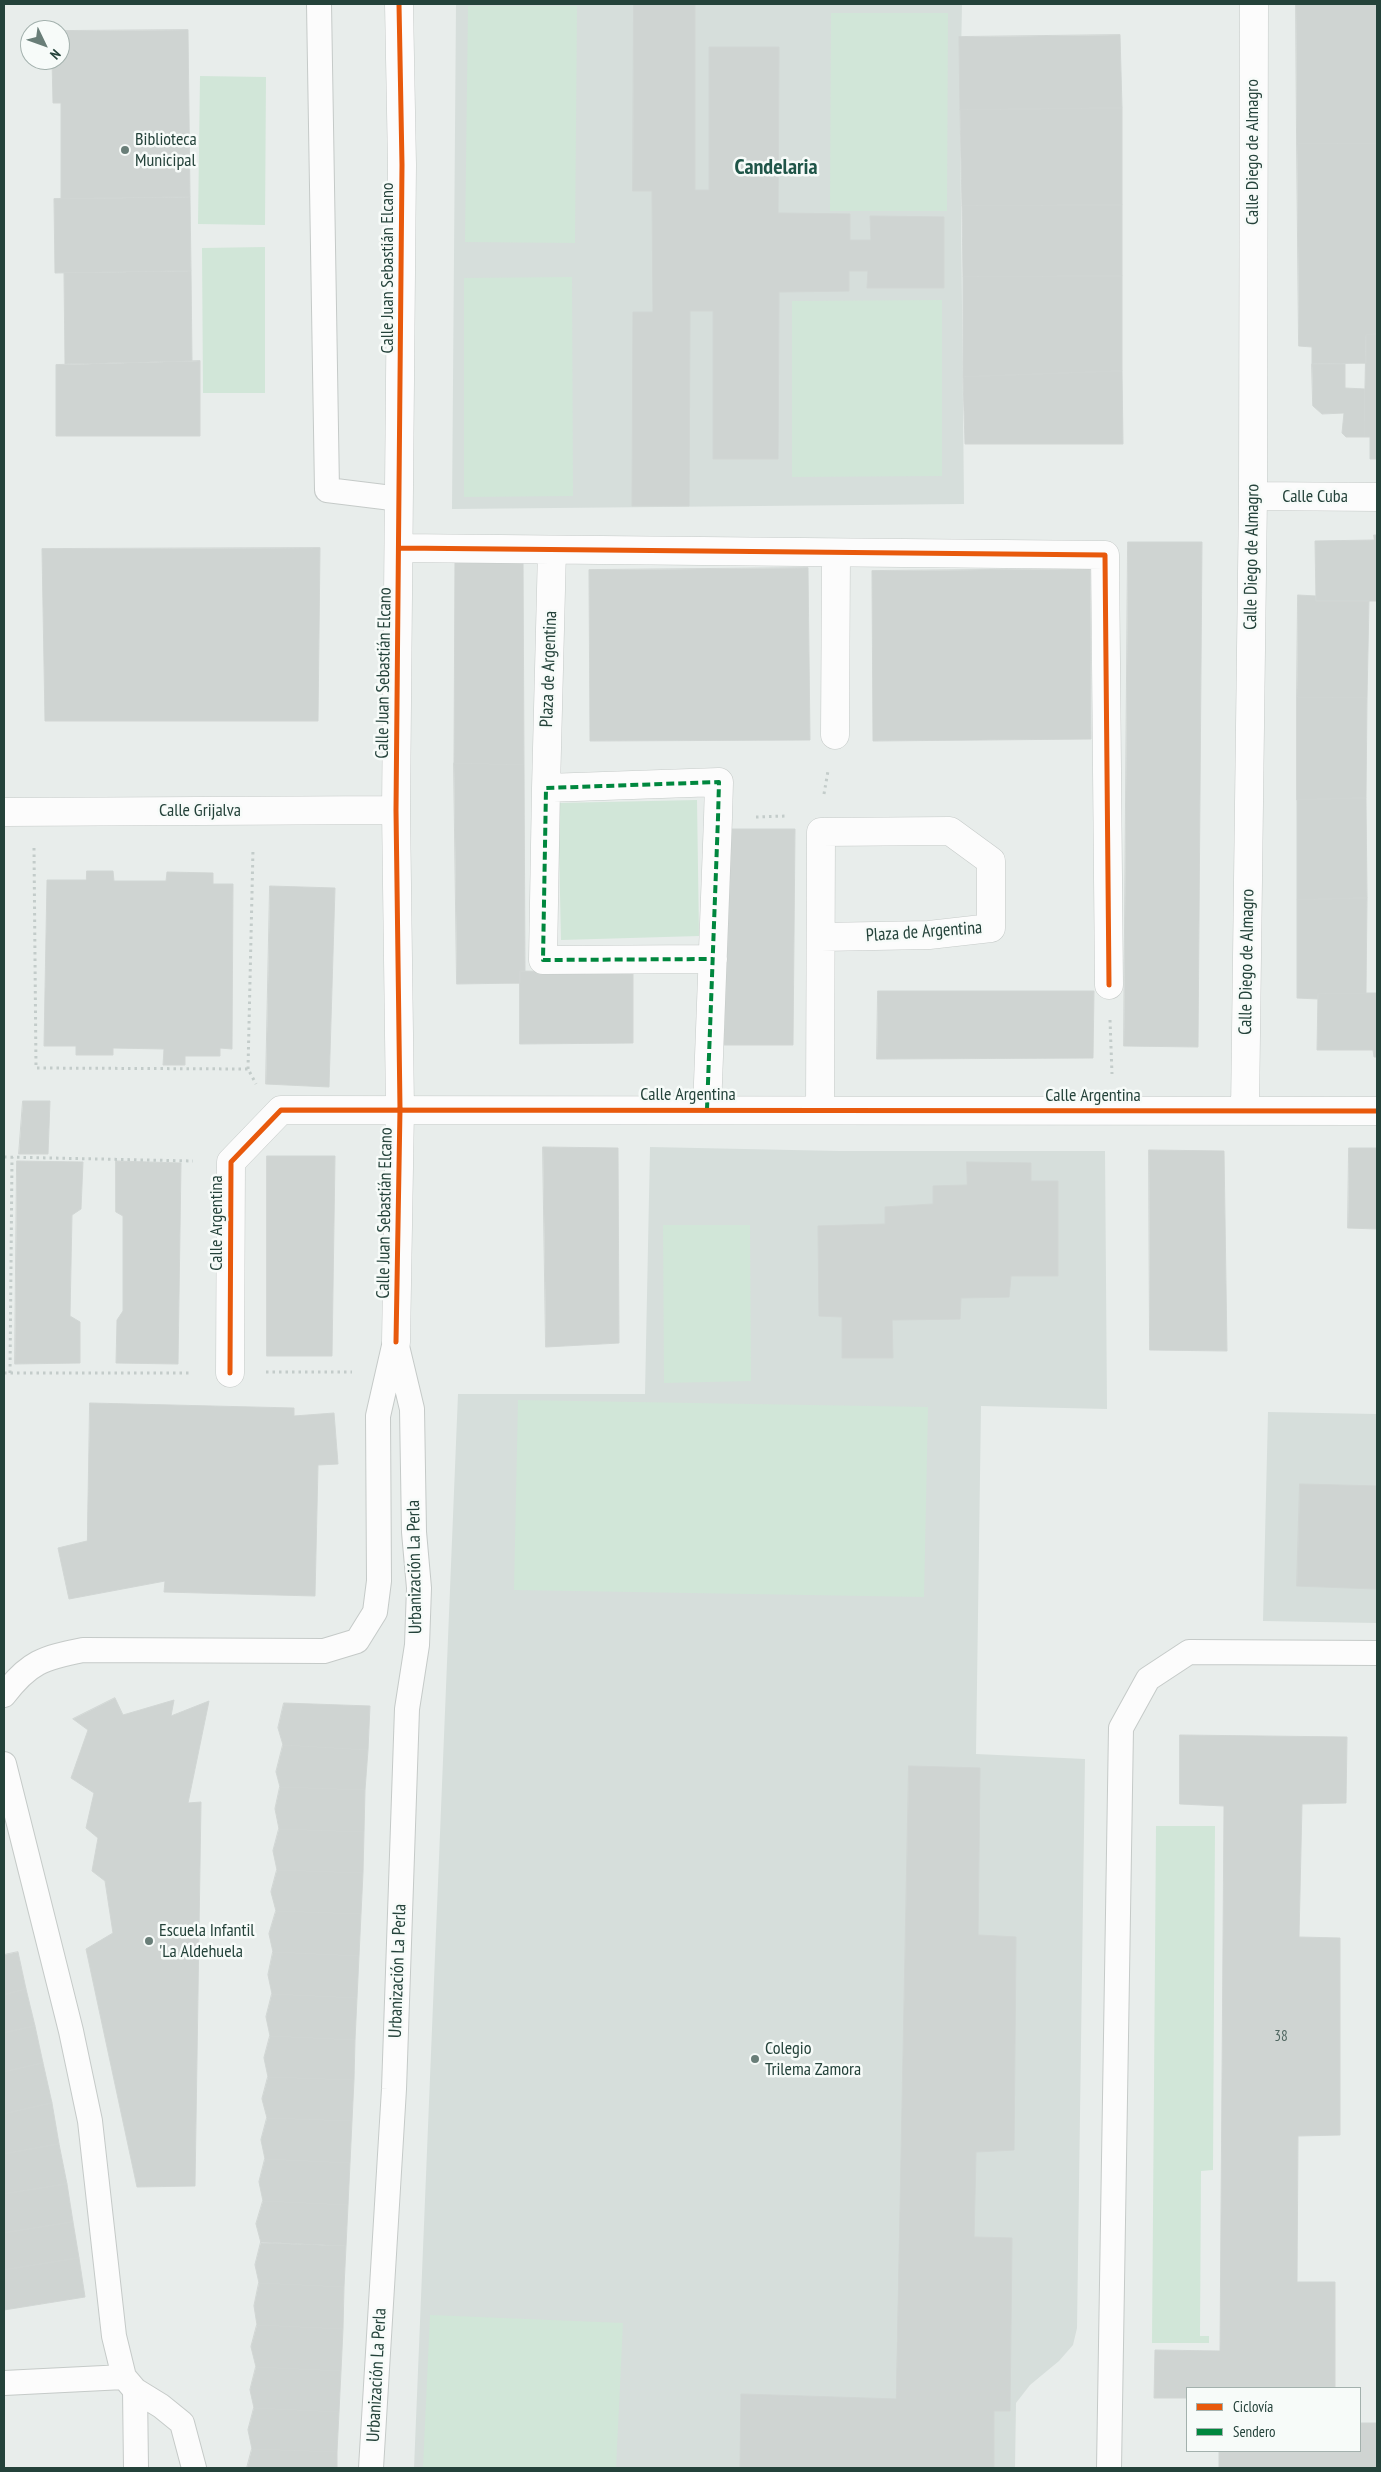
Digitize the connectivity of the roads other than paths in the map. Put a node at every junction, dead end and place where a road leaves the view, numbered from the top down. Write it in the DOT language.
graph roads {
  1 [pos="319,4"];
  2 [pos="398,4"];
  3 [pos="1254,4"];
  4 [pos="1253,496"];
  5 [pos="1377,497"];
  6 [pos="400,499"];
  7 [pos="399,548"];
  8 [pos="552,550"];
  9 [pos="836,552"];
  10 [pos="835,735"];
  11 [pos="546,788"];
  12 [pos="396,810"];
  13 [pos="4,812"];
  14 [pos="821,937"];
  15 [pos="713,959"];
  16 [pos="1109,985"];
  17 [pos="400,1109"];
  18 [pos="707,1109"];
  19 [pos="820,1109"];
  20 [pos="1245,1110"];
  21 [pos="1377,1111"];
  22 [pos="396,1342"];
  23 [pos="230,1372"];
  24 [pos="1377,1653"];
  25 [pos="4,1695"];
  26 [pos="4,1764"];
  27 [pos="4,2382"];
  28 [pos="130,2383"];
  29 [pos="136,2468"];
  30 [pos="194,2468"];
  31 [pos="371,2468"];
  32 [pos="1109,2468"];
  1 -- 6 [label="lane"];
  2 -- 6 [label="street, Calle Juan Sebastián Elcano"];
  3 -- 4 [label="street, Calle Diego de Almagro"];
  4 -- 5 [label="street, Calle Cuba"];
  4 -- 20 [label="street, Calle Diego de Almagro"];
  6 -- 7 [label="street, Calle Juan Sebastián Elcano"];
  7 -- 8 [label="street"];
  7 -- 12 [label="street, Calle Juan Sebastián Elcano"];
  8 -- 9 [label="street"];
  8 -- 11 [label="street, Plaza de Argentina"];
  9 -- 10 [label="street"];
  9 -- 16 [label="street"];
  11 -- 15 [label="street, Plaza de Argentina"];
  11 -- 15 [label="street"];
  12 -- 13 [label="street, Calle Grijalva"];
  12 -- 17 [label="street, Calle Juan Sebastián Elcano"];
  14 -- 14 [label="street, Plaza de Argentina"];
  14 -- 19 [label="street"];
  15 -- 18 [label="street"];
  17 -- 18 [label="street, Calle Argentina"];
  17 -- 22 [label="street, Calle Juan Sebastián Elcano"];
  17 -- 23 [label="street, Calle Argentina"];
  18 -- 19 [label="street, Calle Argentina"];
  19 -- 20 [label="street, Calle Argentina"];
  20 -- 21 [label="street, Calle Argentina"];
  22 -- 25 [label="lane, Urbanización La Perla"];
  22 -- 31 [label="lane, Urbanización La Perla"];
  24 -- 32 [label="lane"];
  26 -- 28 [label="lane"];
  27 -- 28 [label="lane"];
  28 -- 29 [label="lane"];
  28 -- 30 [label="lane"];
}
